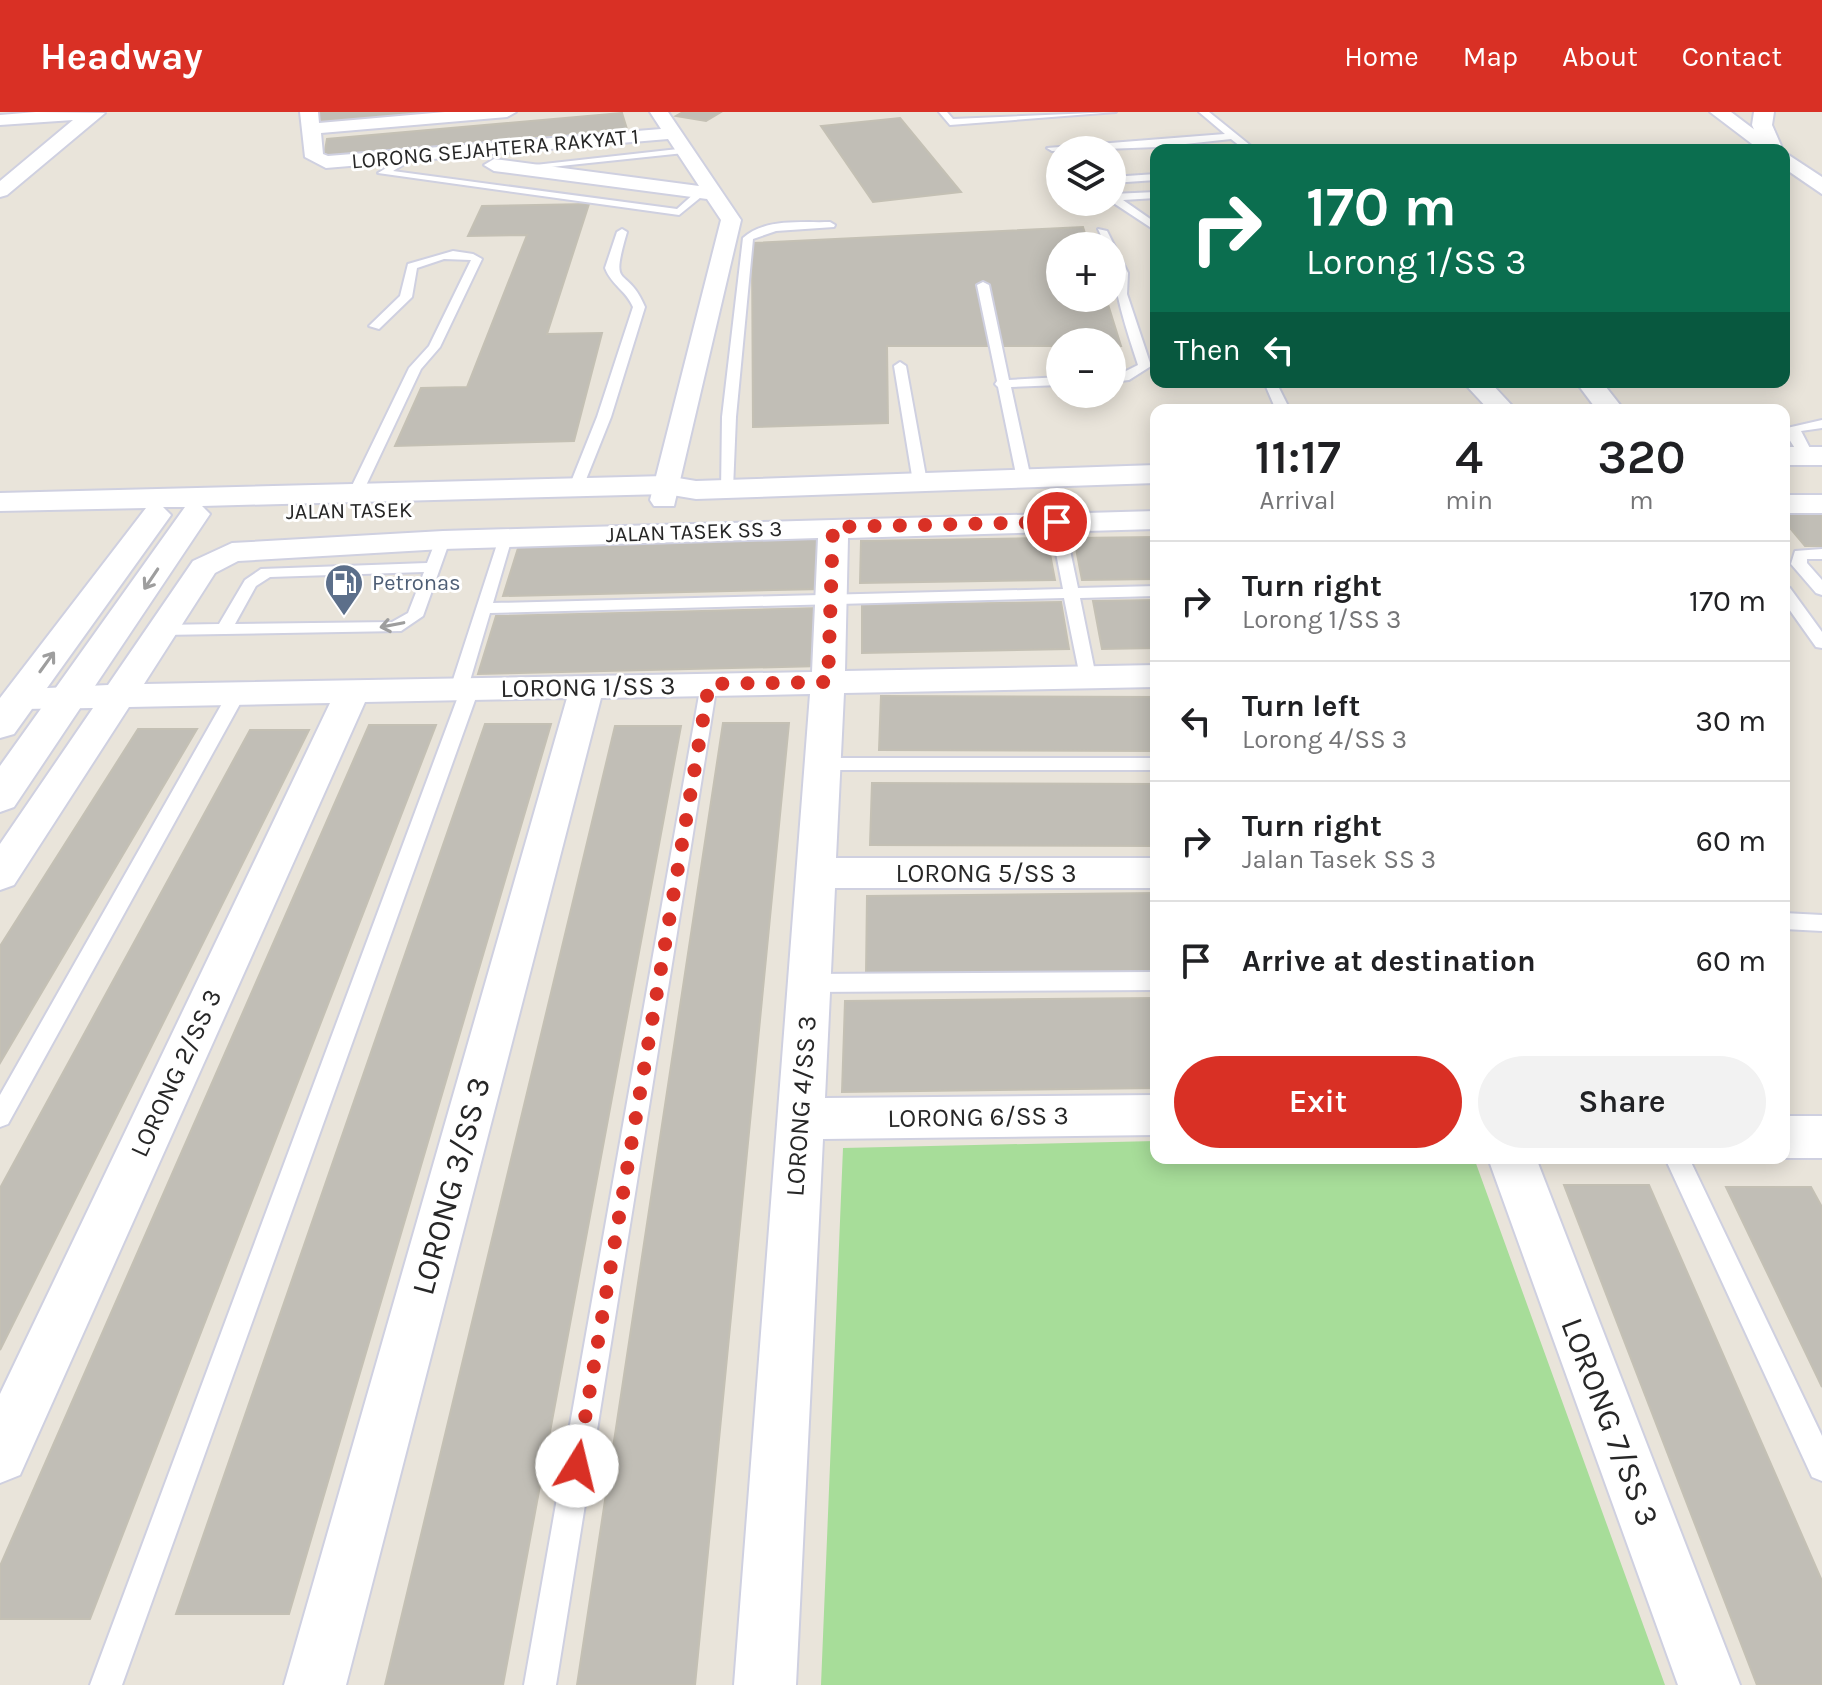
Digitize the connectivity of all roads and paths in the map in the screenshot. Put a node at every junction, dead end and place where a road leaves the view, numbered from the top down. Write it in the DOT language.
graph roads {
  1 [pos="97,112"];
  2 [pos="507,112"];
  3 [pos="659,112"];
  4 [pos="943,112"];
  5 [pos="1112,112"];
  6 [pos="1203,112"];
  7 [pos="1719,112"];
  8 [pos="1764,112"];
  9 [pos="0,120"];
  10 [pos="309,121"];
  11 [pos="1045,133"];
  12 [pos="1047,136"];
  13 [pos="1234,136"];
  14 [pos="678,142"];
  15 [pos="1244,144"];
  16 [pos="1762,144"];
  17 [pos="1773,144"];
  18 [pos="414,156"];
  19 [pos="1790,165"];
  20 [pos="513,168"];
  21 [pos="1150,177"];
  22 [pos="1126,179"];
  23 [pos="1822,187"];
  24 [pos="0,191"];
  25 [pos="707,194"];
  26 [pos="1150,195"];
  27 [pos="1126,196"];
  28 [pos="1126,206"];
  29 [pos="1150,222"];
  30 [pos="830,225"];
  31 [pos="622,232"];
  32 [pos="983,285"];
  33 [pos="1126,309"];
  34 [pos="375,326"];
  35 [pos="900,366"];
  36 [pos="1126,376"];
  37 [pos="1046,382"];
  38 [pos="1001,384"];
  39 [pos="1482,388"];
  40 [pos="1594,388"];
  41 [pos="1497,404"];
  42 [pos="1606,404"];
  43 [pos="1822,424"];
  44 [pos="1804,456"];
  45 [pos="1150,474"];
  46 [pos="1024,479"];
  47 [pos="920,482"];
  48 [pos="576,487"];
  49 [pos="688,491"];
  50 [pos="355,494"];
  51 [pos="114,499"];
  52 [pos="0,502"];
  53 [pos="1790,504"];
  54 [pos="1822,504"];
  55 [pos="186,508"];
  56 [pos="475,508"];
  57 [pos="0,520"];
  58 [pos="1150,520"];
  59 [pos="1057,522"];
  60 [pos="833,527"];
  61 [pos="505,538"];
  62 [pos="438,554"];
  63 [pos="1822,554"];
  64 [pos="1822,590"];
  65 [pos="1150,591"];
  66 [pos="1071,593"];
  67 [pos="831,599"];
  68 [pos="1790,599"];
  69 [pos="483,608"];
  70 [pos="161,630"];
  71 [pos="224,630"];
  72 [pos="1822,643"];
  73 [pos="1150,676"];
  74 [pos="1088,677"];
  75 [pos="828,682"];
  76 [pos="709,684"];
  77 [pos="587,687"];
  78 [pos="464,689"];
  79 [pos="353,691"];
  80 [pos="237,693"];
  81 [pos="117,696"];
  82 [pos="71,697"];
  83 [pos="10,711"];
  84 [pos="823,764"];
  85 [pos="1150,764"];
  86 [pos="0,797"];
  87 [pos="816,873"];
  88 [pos="1150,873"];
  89 [pos="0,875"];
  90 [pos="1790,921"];
  91 [pos="1822,923"];
  92 [pos="1150,981"];
  93 [pos="809,983"];
  94 [pos="1150,1115"];
  95 [pos="0,1117"];
  96 [pos="800,1119"];
  97 [pos="1790,1137"];
  98 [pos="1822,1137"];
  99 [pos="1514,1164"];
  100 [pos="1680,1164"];
  101 [pos="0,1455"];
  102 [pos="1822,1467"];
  103 [pos="106,1685"];
  104 [pos="315,1685"];
  105 [pos="540,1685"];
  106 [pos="765,1685"];
  107 [pos="1709,1685"];
  1 -- 9 [label="street"];
  1 -- 24 [label="street"];
  2 -- 10 [label="street"];
  3 -- 14 [label="street"];
  4 -- 11 [label="lane"];
  5 -- 11 [label="lane"];
  6 -- 13 [label="lane"];
  7 -- 16 [label="street"];
  8 -- 17 [label="main road"];
  10 -- 18 [label="street, LORONG SEJAHTERA RAKYAT 1"];
  11 -- 12 [label="lane"];
  11 -- 13 [label="lane"];
  13 -- 15 [label="lane"];
  14 -- 18 [label="street, LORONG SEJAHTERA RAKYAT 1"];
  14 -- 20 [label="lane"];
  14 -- 25 [label="street"];
  18 -- 20 [label="street"];
  18 -- 25 [label="lane"];
  19 -- 23 [label="main road"];
  20 -- 25 [label="street"];
  21 -- 22 [label="lane"];
  25 -- 49 [label="street"];
  26 -- 27 [label="lane"];
  28 -- 29 [label="lane"];
  30 -- 49 [label="lane"];
  31 -- 48 [label="lane"];
  32 -- 38 [label="lane"];
  33 -- 36 [label="lane"];
  34 -- 50 [label="lane"];
  35 -- 47 [label="lane"];
  37 -- 38 [label="lane"];
  38 -- 46 [label="lane"];
  39 -- 41 [label="street"];
  40 -- 42 [label="street"];
  43 -- 44 [label="lane"];
  45 -- 46 [label="main road, JALAN TASEK"];
  46 -- 47 [label="main road, JALAN TASEK"];
  47 -- 49 [label="main road, JALAN TASEK"];
  48 -- 49 [label="main road, JALAN TASEK"];
  48 -- 50 [label="main road, JALAN TASEK"];
  49 -- 56 [label="main road, JALAN TASEK"];
  50 -- 55 [label="main road, JALAN TASEK"];
  51 -- 52 [label="main road, JALAN TASEK"];
  51 -- 55 [label="main road"];
  51 -- 55 [label="main road, JALAN TASEK"];
  53 -- 54 [label="street"];
  55 -- 56 [label="main road, JALAN TASEK"];
  55 -- 57 [label="main road, JALAN TASEK"];
  55 -- 82 [label="main road, one-way"];
  83 -- 55 [label="main road, one-way"];
  56 -- 62 [label="street"];
  58 -- 59 [label="street, JALAN TASEK SS 3"];
  59 -- 60 [label="street, JALAN TASEK SS 3"];
  59 -- 66 [label="lane"];
  60 -- 61 [label="street, JALAN TASEK SS 3"];
  60 -- 67 [label="street, LORONG 4/SS 3"];
  61 -- 62 [label="street, JALAN TASEK SS 3"];
  61 -- 69 [label="lane"];
  62 -- 70 [label="street, JALAN TASEK SS 3"];
  62 -- 71 [label="lane"];
  62 -- 71 [label="lane, one-way"];
  63 -- 64 [label="lane"];
  65 -- 66 [label="lane"];
  66 -- 67 [label="lane"];
  66 -- 74 [label="lane"];
  67 -- 69 [label="lane"];
  67 -- 75 [label="street, LORONG 4/SS 3"];
  68 -- 72 [label="lane"];
  69 -- 78 [label="lane"];
  70 -- 71 [label="lane"];
  70 -- 81 [label="street"];
  73 -- 74 [label="street, LORONG 1/SS 3"];
  74 -- 75 [label="street, LORONG 1/SS 3"];
  75 -- 76 [label="street, LORONG 1/SS 3"];
  75 -- 84 [label="street, LORONG 4/SS 3"];
  76 -- 77 [label="street, LORONG 1/SS 3"];
  76 -- 105 [label="lane"];
  77 -- 78 [label="street, LORONG 1/SS 3"];
  77 -- 104 [label="street, LORONG 3/SS 3"];
  78 -- 79 [label="street, LORONG 1/SS 3"];
  78 -- 103 [label="lane"];
  79 -- 80 [label="street, LORONG 1/SS 3"];
  79 -- 101 [label="street, LORONG 2/SS 3"];
  80 -- 81 [label="street, LORONG 1/SS 3"];
  80 -- 95 [label="lane"];
  81 -- 82 [label="street, LORONG 1/SS 3"];
  81 -- 89 [label="street"];
  82 -- 83 [label="street, LORONG 1/SS 3"];
  82 -- 86 [label="main road"];
  84 -- 85 [label="lane"];
  84 -- 87 [label="street, LORONG 4/SS 3"];
  87 -- 88 [label="street, LORONG 5/SS 3"];
  87 -- 93 [label="street, LORONG 4/SS 3"];
  90 -- 91 [label="lane"];
  92 -- 93 [label="lane"];
  93 -- 96 [label="street, LORONG 4/SS 3"];
  94 -- 96 [label="street, LORONG 6/SS 3"];
  96 -- 106 [label="street, LORONG 4/SS 3"];
  97 -- 98 [label="street"];
  99 -- 107 [label="street, LORONG 7/SS 3"];
  100 -- 102 [label="lane"];
}
